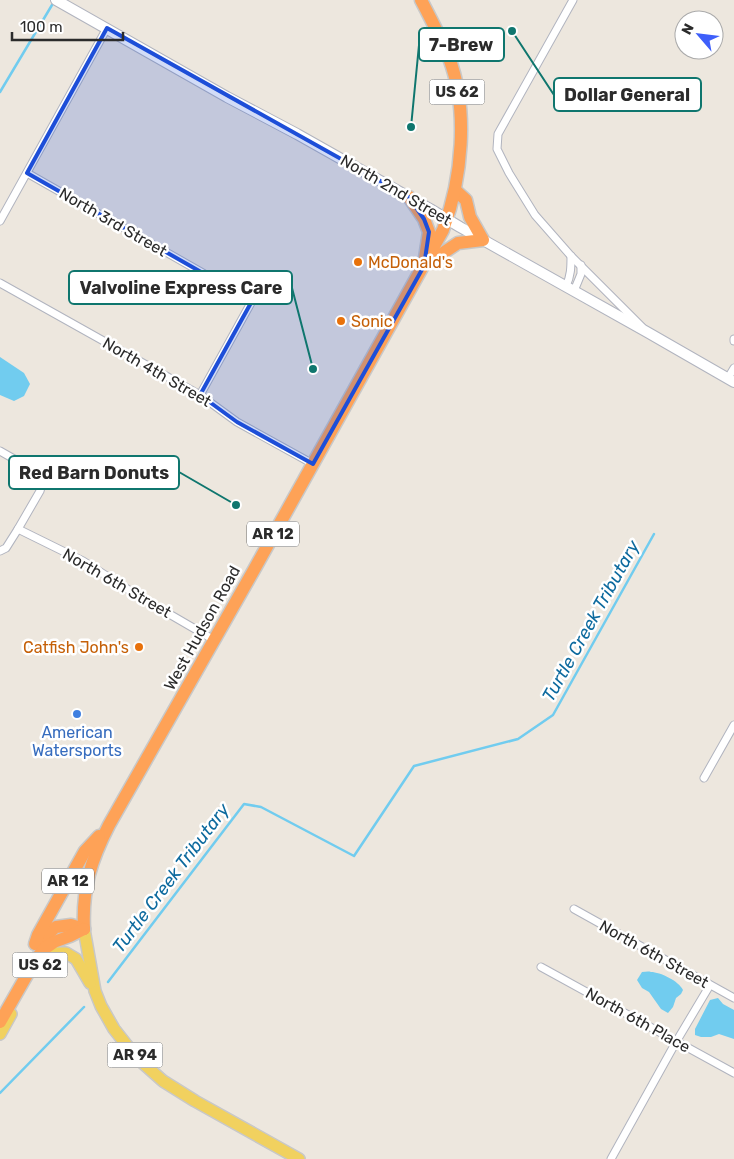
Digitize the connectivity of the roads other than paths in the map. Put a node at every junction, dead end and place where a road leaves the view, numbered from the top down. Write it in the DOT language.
graph roads {
  1 [pos="56,0"];
  2 [pos="421,0"];
  3 [pos="573,0"];
  4 [pos="107,28"];
  5 [pos="27,173"];
  6 [pos="454,190"];
  7 [pos="409,197"];
  8 [pos="447,219"];
  9 [pos="0,221"];
  10 [pos="483,240"];
  11 [pos="571,256"];
  12 [pos="424,266"];
  13 [pos="581,266"];
  14 [pos="0,283"];
  15 [pos="570,289"];
  16 [pos="647,332"];
  17 [pos="734,368"];
  18 [pos="731,380"];
  19 [pos="200,395"];
  20 [pos="0,451"];
  21 [pos="313,464"];
  22 [pos="18,529"];
  23 [pos="0,551"];
  24 [pos="214,640"];
  25 [pos="734,725"];
  26 [pos="704,778"];
  27 [pos="109,824"];
  28 [pos="574,908"];
  29 [pos="84,929"];
  30 [pos="35,944"];
  31 [pos="541,967"];
  32 [pos="710,985"];
  33 [pos="95,991"];
  34 [pos="734,998"];
  35 [pos="0,1006"];
  36 [pos="0,1022"];
  37 [pos="0,1034"];
  38 [pos="676,1042"];
  39 [pos="734,1073"];
  40 [pos="299,1159"];
  41 [pos="611,1159"];
  1 -- 4 [label="main road, North 2nd Street"];
  2 -- 6 [label="highway, US 62"];
  3 -- 11 [label="street"];
  4 -- 5 [label="street"];
  4 -- 7 [label="main road, North 2nd Street"];
  5 -- 9 [label="street"];
  5 -- 19 [label="street, North 3rd Street"];
  6 -- 8 [label="highway, US 62"];
  6 -- 10 [label="highway"];
  7 -- 8 [label="main road, North 2nd Street"];
  7 -- 12 [label="highway"];
  8 -- 10 [label="main road, North 2nd Street"];
  8 -- 12 [label="highway, West Hudson Road / AR 12"];
  10 -- 12 [label="highway, AR 12"];
  10 -- 15 [label="main road, North 2nd Street"];
  11 -- 13 [label="street"];
  11 -- 15 [label="street"];
  12 -- 21 [label="highway, West Hudson Road / AR 12"];
  13 -- 15 [label="street"];
  13 -- 16 [label="street"];
  14 -- 19 [label="street, North 4th Street"];
  15 -- 16 [label="main road, North 2nd Street"];
  16 -- 18 [label="main road, North 2nd Street"];
  17 -- 18 [label="street"];
  19 -- 21 [label="street, North 4th Street"];
  20 -- 22 [label="street"];
  21 -- 24 [label="highway, West Hudson Road / AR 12"];
  22 -- 23 [label="street"];
  22 -- 24 [label="street, North 6th Street"];
  24 -- 27 [label="highway, West Hudson Road / AR 12"];
  25 -- 26 [label="street"];
  27 -- 29 [label="highway, West Hudson Road / AR 12"];
  27 -- 30 [label="highway, AR 12"];
  28 -- 32 [label="street, North 6th Street"];
  29 -- 30 [label="highway"];
  29 -- 33 [label="main road, AR 94"];
  29 -- 36 [label="highway, US 62"];
  30 -- 35 [label="highway, US 62"];
  31 -- 38 [label="street, North 6th Place"];
  32 -- 34 [label="street, North 6th Street"];
  32 -- 38 [label="street"];
  33 -- 37 [label="main road, US 62"];
  33 -- 40 [label="main road, AR 94"];
  38 -- 39 [label="street, North 6th Place"];
  38 -- 41 [label="street"];
}
